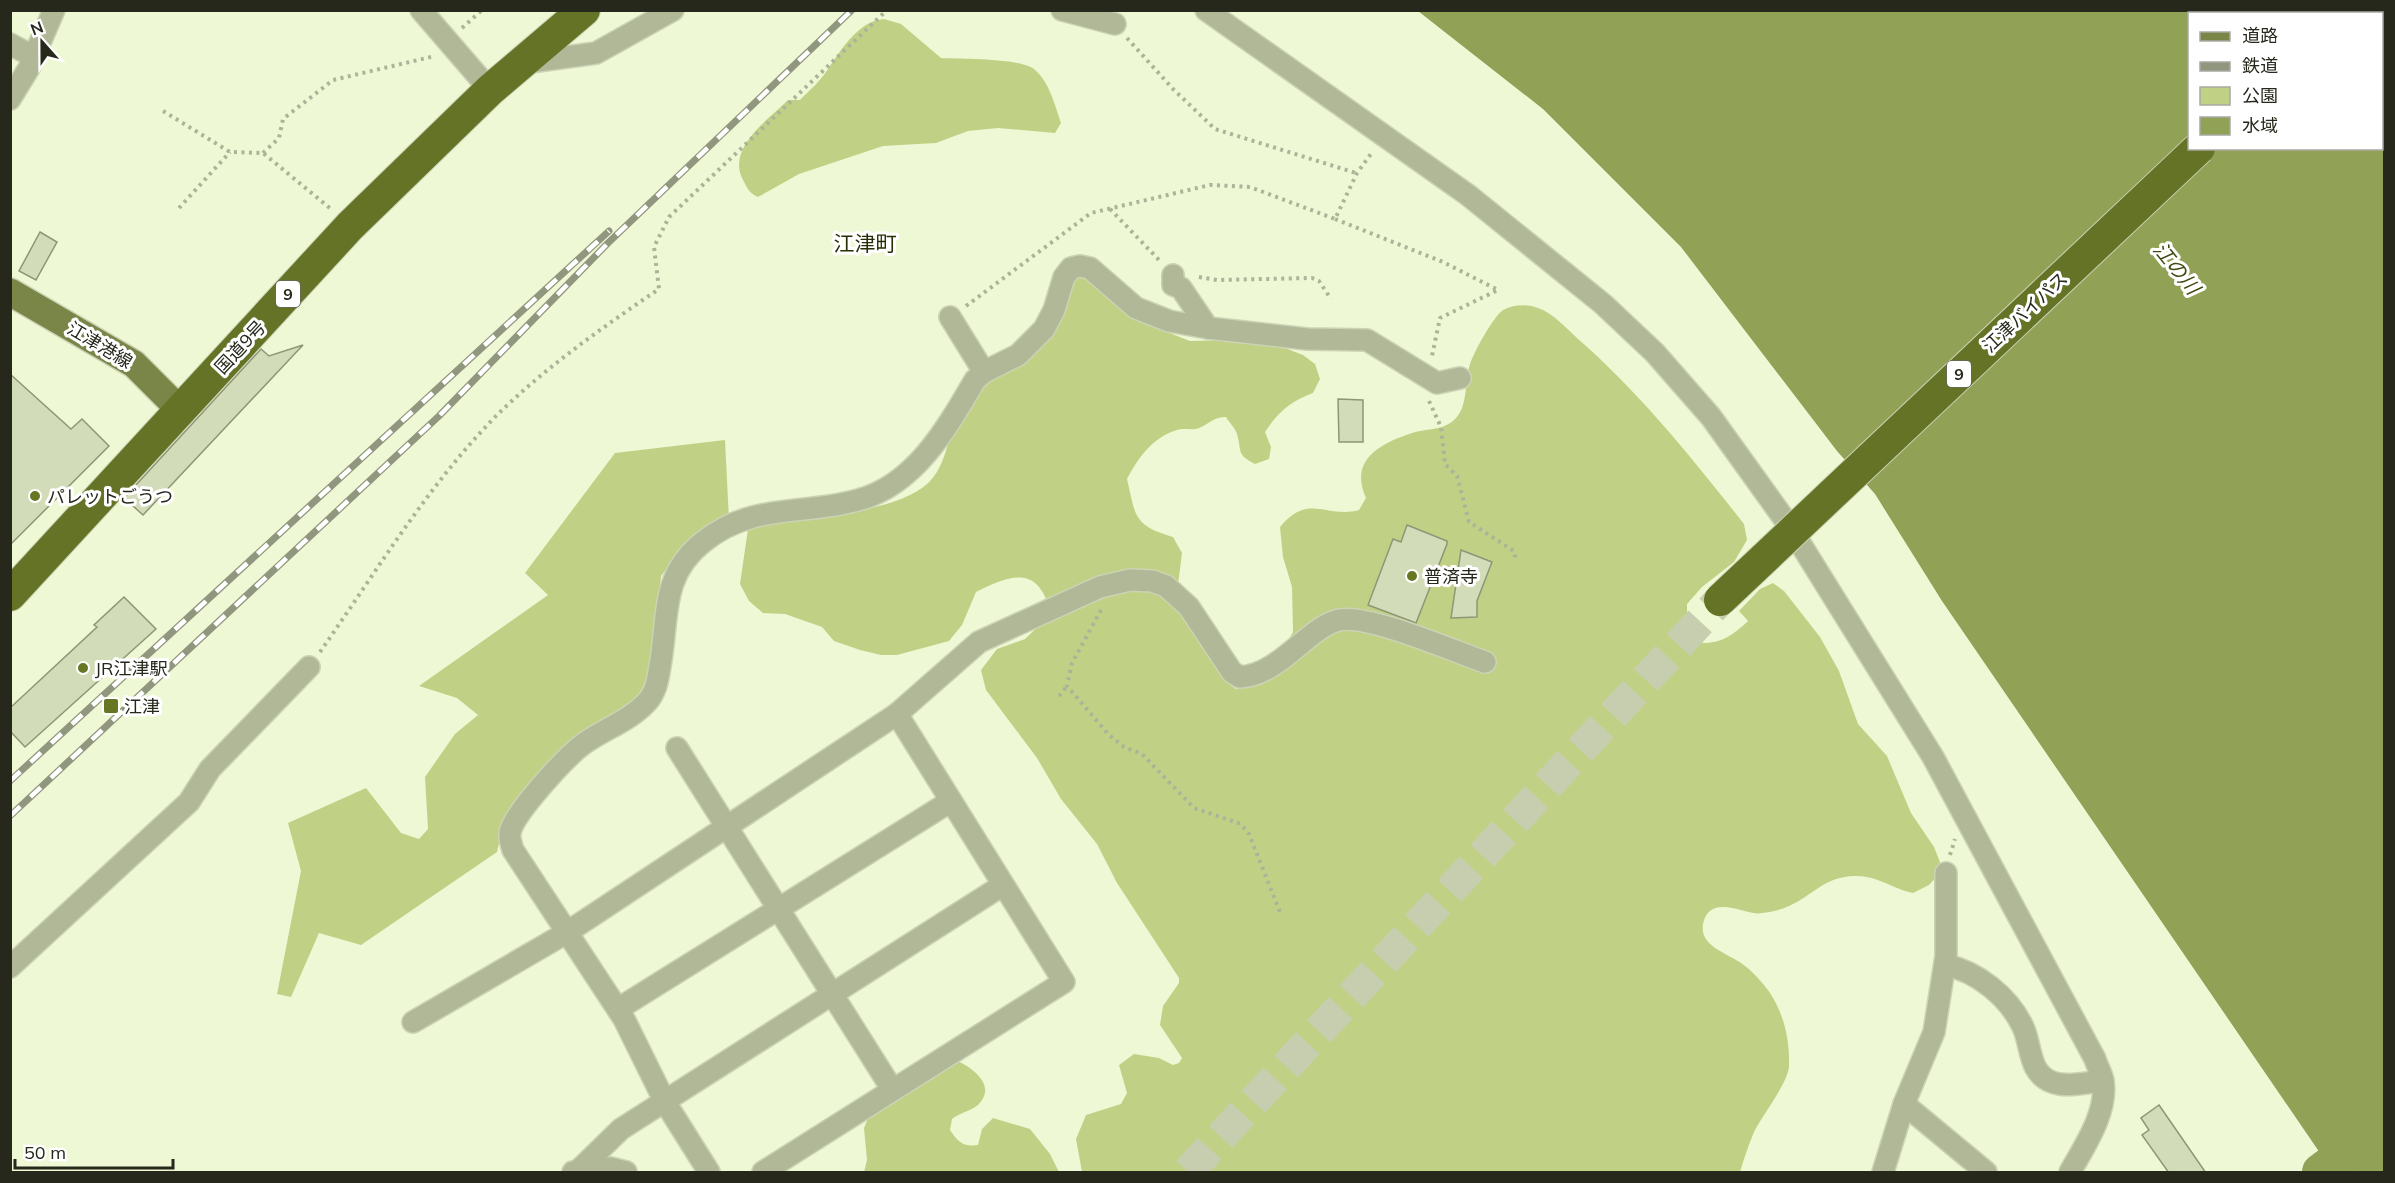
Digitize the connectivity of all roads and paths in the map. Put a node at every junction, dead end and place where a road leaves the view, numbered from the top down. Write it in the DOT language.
graph roads {
  1 [pos="54,10"];
  2 [pos="421,10"];
  3 [pos="482,10"];
  4 [pos="584,10"];
  5 [pos="673,10"];
  6 [pos="887,10"];
  7 [pos="1062,10"];
  8 [pos="1206,10"];
  9 [pos="1115,24"];
  10 [pos="10,44"];
  11 [pos="451,45"];
  12 [pos="34,57"];
  13 [pos="522,63"];
  14 [pos="490,90"];
  15 [pos="10,99"];
  16 [pos="163,111"];
  17 [pos="1384,135"];
  18 [pos="2197,150"];
  19 [pos="230,152"];
  20 [pos="263,153"];
  21 [pos="1357,173"];
  22 [pos="179,208"];
  23 [pos="1109,209"];
  24 [pos="2128,216"];
  25 [pos="1335,219"];
  26 [pos="350,226"];
  27 [pos="2088,253"];
  28 [pos="1173,275"];
  29 [pos="10,292"];
  30 [pos="1331,299"];
  31 [pos="950,317"];
  32 [pos="1208,328"];
  33 [pos="984,372"];
  34 [pos="1460,378"];
  35 [pos="1432,380"];
  36 [pos="181,411"];
  37 [pos="1798,520"];
  38 [pos="1516,561"];
  39 [pos="1110,585"];
  40 [pos="10,596"];
  41 [pos="1720,600"];
  42 [pos="1485,662"];
  43 [pos="309,667"];
  44 [pos="1067,686"];
  45 [pos="1059,696"];
  46 [pos="897,714"];
  47 [pos="676,748"];
  48 [pos="951,801"];
  49 [pos="726,827"];
  50 [pos="1946,873"];
  51 [pos="1003,885"];
  52 [pos="778,909"];
  53 [pos="1280,912"];
  54 [pos="566,933"];
  55 [pos="1945,965"];
  56 [pos="10,967"];
  57 [pos="833,996"];
  58 [pos="618,1009"];
  59 [pos="413,1022"];
  60 [pos="2103,1081"];
  61 [pos="892,1089"];
  62 [pos="664,1102"];
  63 [pos="1904,1104"];
  64 [pos="618,1170"];
  65 [pos="575,1172"];
  66 [pos="709,1173"];
  67 [pos="763,1173"];
  68 [pos="1883,1173"];
  69 [pos="1986,1173"];
  70 [pos="2070,1173"];
  1 -- 12 [label="street"];
  2 -- 11 [label="street"];
  3 -- 11 [label="path"];
  4 -- 13 [label="highway, 国道9号 / 9"];
  5 -- 13 [label="street"];
  6 -- 43 [label="path"];
  7 -- 9 [label="street"];
  8 -- 17 [label="street"];
  9 -- 21 [label="path"];
  10 -- 12 [label="street"];
  11 -- 14 [label="street"];
  11 -- 20 [label="path"];
  12 -- 15 [label="street"];
  13 -- 14 [label="highway, 国道9号 / 9"];
  14 -- 26 [label="highway, 国道9号 / 9"];
  16 -- 19 [label="path"];
  17 -- 21 [label="path"];
  17 -- 37 [label="street"];
  18 -- 24 [label="highway, bridge"];
  19 -- 20 [label="path"];
  19 -- 22 [label="path"];
  20 -- 26 [label="path"];
  21 -- 25 [label="path"];
  23 -- 25 [label="path"];
  23 -- 28 [label="path"];
  23 -- 31 [label="path"];
  24 -- 27 [label="street, bridge"];
  25 -- 35 [label="path"];
  26 -- 36 [label="highway, 国道9号 / 9"];
  27 -- 37 [label="street, bridge"];
  27 -- 41 [label="highway, 江津バイパス / 9, bridge"];
  28 -- 30 [label="path"];
  28 -- 32 [label="street"];
  29 -- 36 [label="main road, 江津港線"];
  31 -- 33 [label="street"];
  32 -- 33 [label="street"];
  32 -- 35 [label="street"];
  33 -- 54 [label="street"];
  34 -- 35 [label="street"];
  35 -- 38 [label="path"];
  36 -- 40 [label="highway, 国道9号 / 9"];
  37 -- 60 [label="street"];
  39 -- 42 [label="street"];
  39 -- 44 [label="path"];
  39 -- 46 [label="street"];
  43 -- 56 [label="street"];
  44 -- 45 [label="path"];
  44 -- 53 [label="path"];
  46 -- 48 [label="street"];
  46 -- 49 [label="street"];
  47 -- 49 [label="street"];
  48 -- 51 [label="street"];
  48 -- 52 [label="street"];
  49 -- 52 [label="street"];
  49 -- 54 [label="street"];
  50 -- 55 [label="street"];
  51 -- 57 [label="street"];
  51 -- 61 [label="street"];
  52 -- 57 [label="street"];
  52 -- 58 [label="street"];
  54 -- 58 [label="street"];
  54 -- 59 [label="street"];
  55 -- 60 [label="street"];
  55 -- 63 [label="street"];
  57 -- 61 [label="street"];
  57 -- 62 [label="street"];
  58 -- 62 [label="street"];
  60 -- 70 [label="street"];
  61 -- 67 [label="street"];
  62 -- 65 [label="street"];
  62 -- 66 [label="street"];
  63 -- 68 [label="street"];
  63 -- 69 [label="street"];
  64 -- 65 [label="street"];
}
